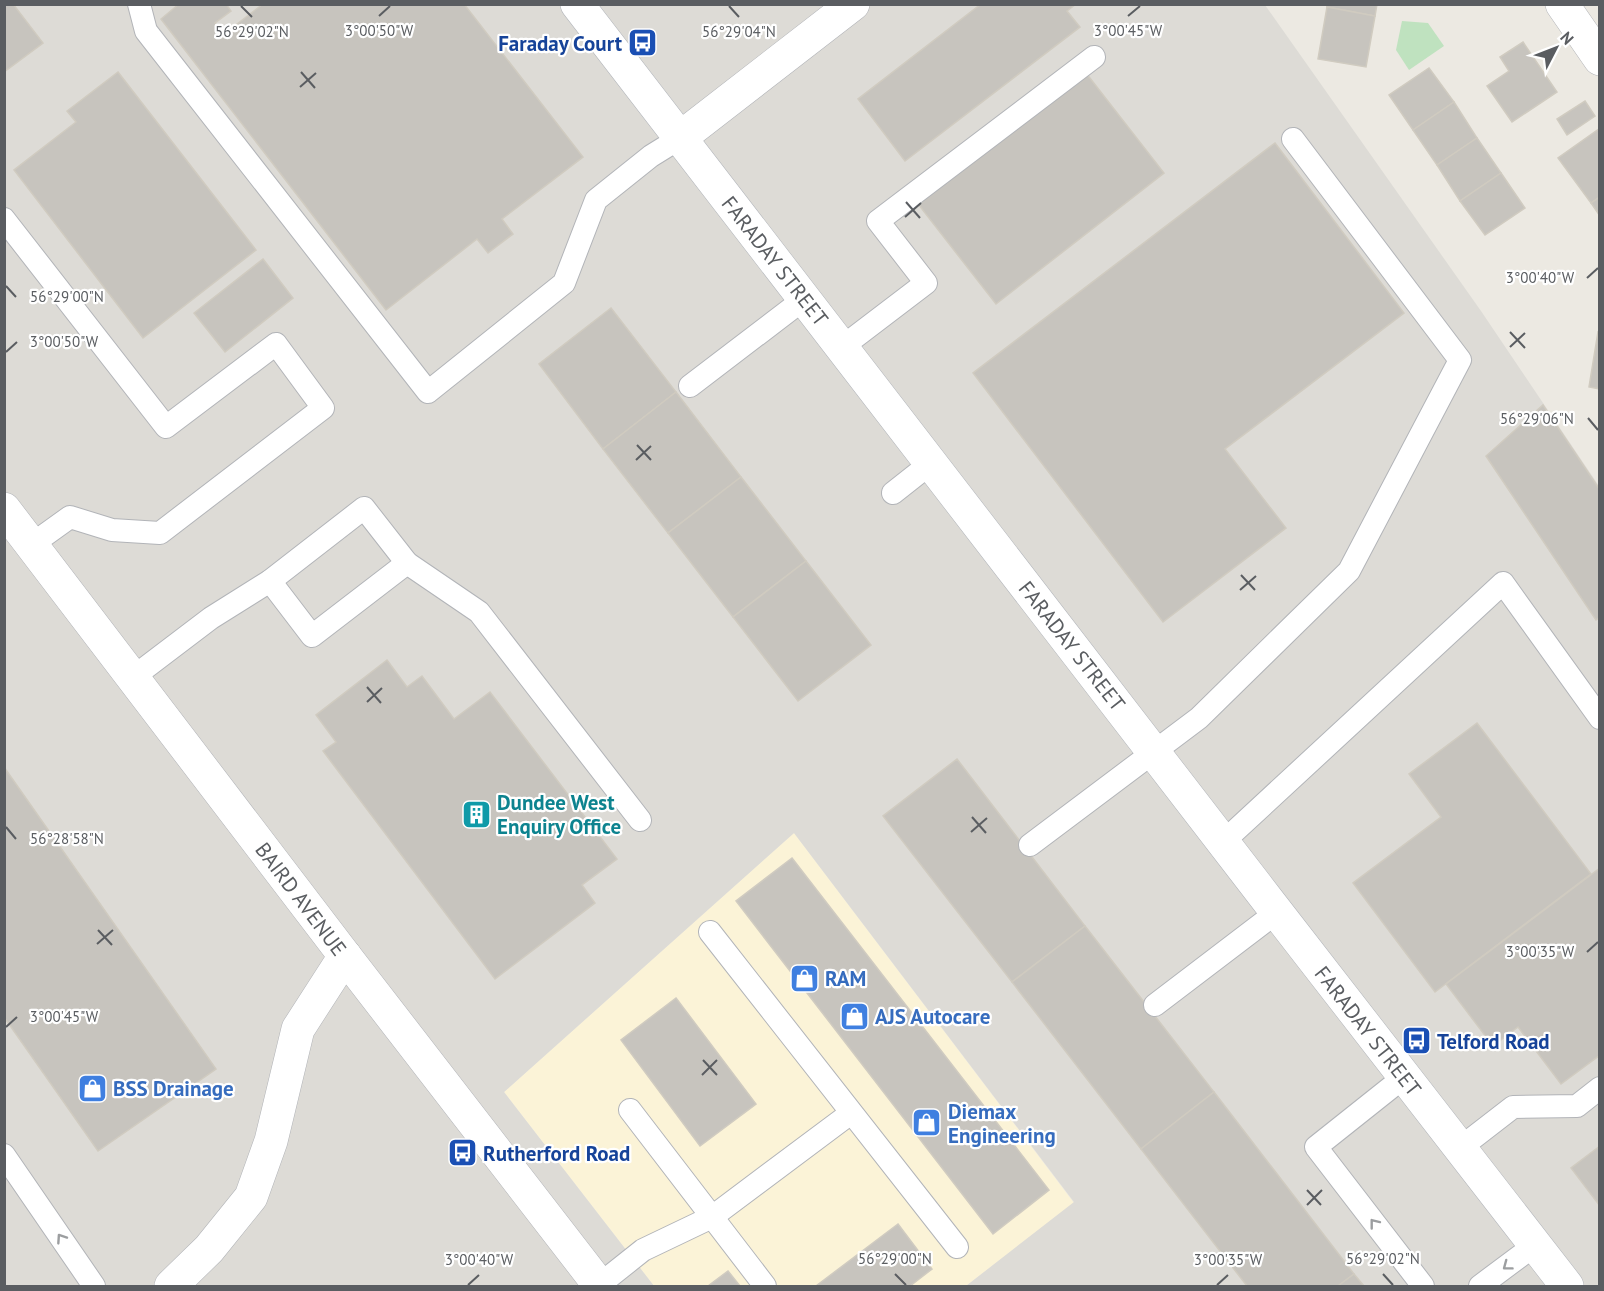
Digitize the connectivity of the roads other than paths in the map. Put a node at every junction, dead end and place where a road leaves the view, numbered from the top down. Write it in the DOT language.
graph roads {
  1 [pos="139,4"];
  2 [pos="577,4"];
  3 [pos="853,4"];
  4 [pos="1562,4"];
  5 [pos="1094,57"];
  6 [pos="1599,59"];
  7 [pos="680,138"];
  8 [pos="1293,139"];
  9 [pos="4,219"];
  10 [pos="804,299"];
  11 [pos="842,347"];
  12 [pos="690,386"];
  13 [pos="931,463"];
  14 [pos="893,493"];
  15 [pos="4,509"];
  16 [pos="31,545"];
  17 [pos="407,563"];
  18 [pos="270,580"];
  19 [pos="132,678"];
  20 [pos="1599,718"];
  21 [pos="1154,753"];
  22 [pos="640,820"];
  23 [pos="1223,842"];
  24 [pos="1030,845"];
  25 [pos="1277,912"];
  26 [pos="710,932"];
  27 [pos="345,956"];
  28 [pos="1155,1005"];
  29 [pos="1404,1077"];
  30 [pos="1599,1088"];
  31 [pos="630,1110"];
  32 [pos="851,1113"];
  33 [pos="1460,1148"];
  34 [pos="4,1155"];
  35 [pos="712,1216"];
  36 [pos="1535,1245"];
  37 [pos="957,1248"];
  38 [pos="599,1286"];
  39 [pos="94,1287"];
  40 [pos="171,1287"];
  41 [pos="765,1287"];
  42 [pos="1423,1287"];
  43 [pos="1480,1287"];
  44 [pos="1567,1287"];
  1 -- 7 [label="lane"];
  2 -- 7 [label="street, FARADAY STREET"];
  3 -- 7 [label="street"];
  4 -- 6 [label="street"];
  5 -- 11 [label="lane"];
  7 -- 10 [label="street, FARADAY STREET"];
  8 -- 21 [label="lane"];
  9 -- 16 [label="lane"];
  10 -- 11 [label="street, FARADAY STREET"];
  10 -- 12 [label="lane"];
  11 -- 13 [label="street, FARADAY STREET"];
  13 -- 14 [label="lane"];
  13 -- 21 [label="street, FARADAY STREET"];
  15 -- 16 [label="street, BAIRD AVENUE"];
  16 -- 19 [label="street, BAIRD AVENUE"];
  17 -- 18 [label="lane"];
  17 -- 18 [label="lane"];
  17 -- 22 [label="lane"];
  18 -- 19 [label="lane"];
  19 -- 27 [label="street, BAIRD AVENUE"];
  20 -- 23 [label="lane"];
  21 -- 23 [label="street, FARADAY STREET"];
  21 -- 24 [label="lane"];
  23 -- 25 [label="street, FARADAY STREET"];
  25 -- 28 [label="lane"];
  25 -- 29 [label="street, FARADAY STREET"];
  26 -- 32 [label="lane"];
  27 -- 38 [label="street, BAIRD AVENUE"];
  27 -- 40 [label="street"];
  29 -- 33 [label="street, FARADAY STREET"];
  42 -- 29 [label="lane, one-way"];
  30 -- 33 [label="lane"];
  31 -- 35 [label="lane"];
  32 -- 35 [label="lane"];
  32 -- 37 [label="lane"];
  33 -- 36 [label="street, FARADAY STREET"];
  39 -- 34 [label="lane, one-way"];
  35 -- 38 [label="lane"];
  35 -- 41 [label="lane"];
  36 -- 43 [label="lane, one-way"];
  36 -- 44 [label="street, FARADAY STREET"];
}
